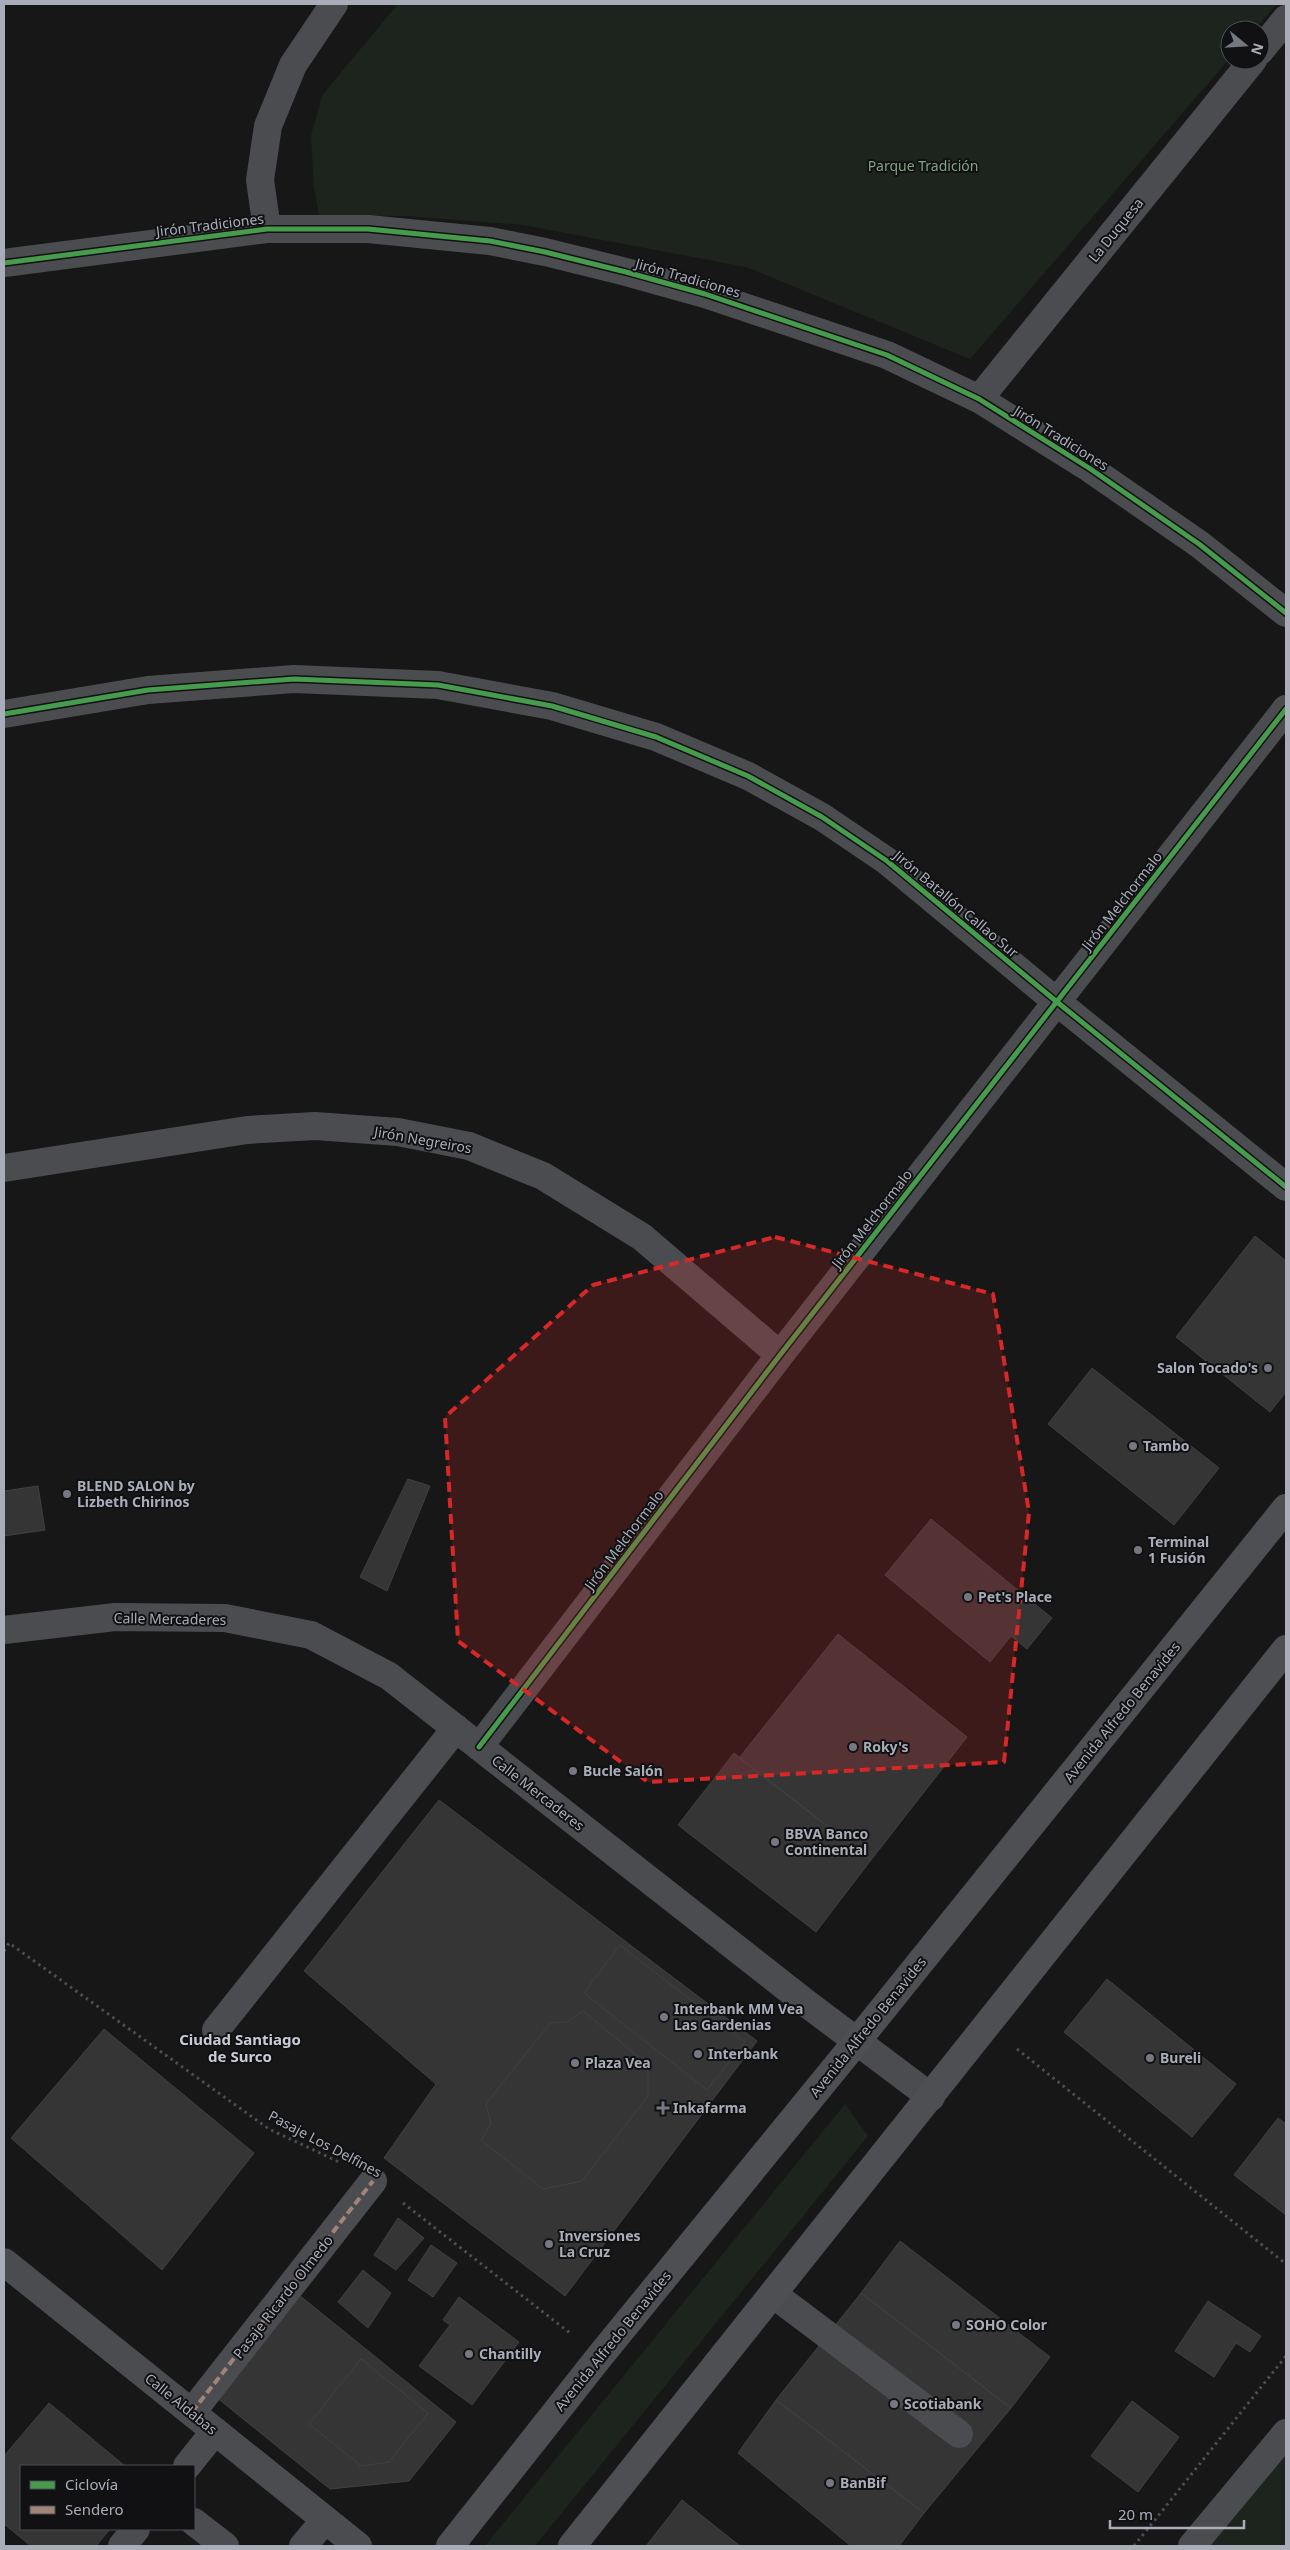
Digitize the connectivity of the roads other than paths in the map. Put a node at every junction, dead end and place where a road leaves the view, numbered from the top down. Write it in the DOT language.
graph roads {
  1 [pos="334,4"];
  2 [pos="1286,19"];
  3 [pos="1270,39"];
  4 [pos="1245,70"];
  5 [pos="267,229"];
  6 [pos="4,263"];
  7 [pos="979,400"];
  8 [pos="1286,613"];
  9 [pos="1286,709"];
  10 [pos="4,714"];
  11 [pos="1057,1002"];
  12 [pos="4,1168"];
  13 [pos="1286,1187"];
  14 [pos="780,1355"];
  15 [pos="1286,1508"];
  16 [pos="4,1630"];
  17 [pos="1286,1650"];
  18 [pos="456,1728"];
  19 [pos="479,1747"];
  20 [pos="216,2030"];
  21 [pos="857,2041"];
  22 [pos="931,2097"];
  23 [pos="373,2181"];
  24 [pos="4,2262"];
  25 [pos="772,2294"];
  26 [pos="192,2412"];
  27 [pos="215,2431"];
  28 [pos="1286,2433"];
  29 [pos="959,2434"];
  30 [pos="188,2465"];
  31 [pos="325,2520"];
  32 [pos="195,2523"];
  33 [pos="135,2530"];
  34 [pos="122,2546"];
  35 [pos="225,2546"];
  36 [pos="304,2546"];
  37 [pos="358,2546"];
  38 [pos="450,2546"];
  39 [pos="572,2546"];
  40 [pos="1192,2546"];
  1 -- 5 [label="street"];
  2 -- 3 [label="street"];
  4 -- 7 [label="street, La Duquesa"];
  5 -- 6 [label="street, Jirón Tradiciones"];
  5 -- 7 [label="street, Jirón Tradiciones"];
  7 -- 8 [label="street, Jirón Tradiciones"];
  9 -- 11 [label="street, Jirón Melchormalo"];
  10 -- 11 [label="street, Jirón Batallón Callao Sur"];
  11 -- 13 [label="street, Jirón Batallón Callao Sur"];
  11 -- 14 [label="street, Jirón Melchormalo"];
  12 -- 14 [label="street, Jirón Negreiros"];
  14 -- 19 [label="street, Jirón Melchormalo"];
  15 -- 21 [label="main road, Avenida Alfredo Benavides"];
  16 -- 18 [label="street, Calle Mercaderes"];
  17 -- 22 [label="main road"];
  18 -- 19 [label="street, Calle Mercaderes"];
  18 -- 20 [label="street"];
  19 -- 21 [label="street, Calle Mercaderes"];
  21 -- 22 [label="street, Calle Mercaderes"];
  21 -- 38 [label="main road, Avenida Alfredo Benavides"];
  22 -- 25 [label="main road"];
  23 -- 26 [label="street, Pasaje Ricardo Olmedo"];
  24 -- 26 [label="street, Calle Aldabas"];
  25 -- 29 [label="street"];
  25 -- 39 [label="main road"];
  26 -- 27 [label="street, Calle Aldabas"];
  27 -- 30 [label="street"];
  27 -- 31 [label="street, Calle Aldabas"];
  28 -- 40 [label="street"];
  31 -- 36 [label="street"];
  31 -- 37 [label="street, Calle Aldabas"];
  32 -- 35 [label="street"];
  33 -- 34 [label="street"];
}
